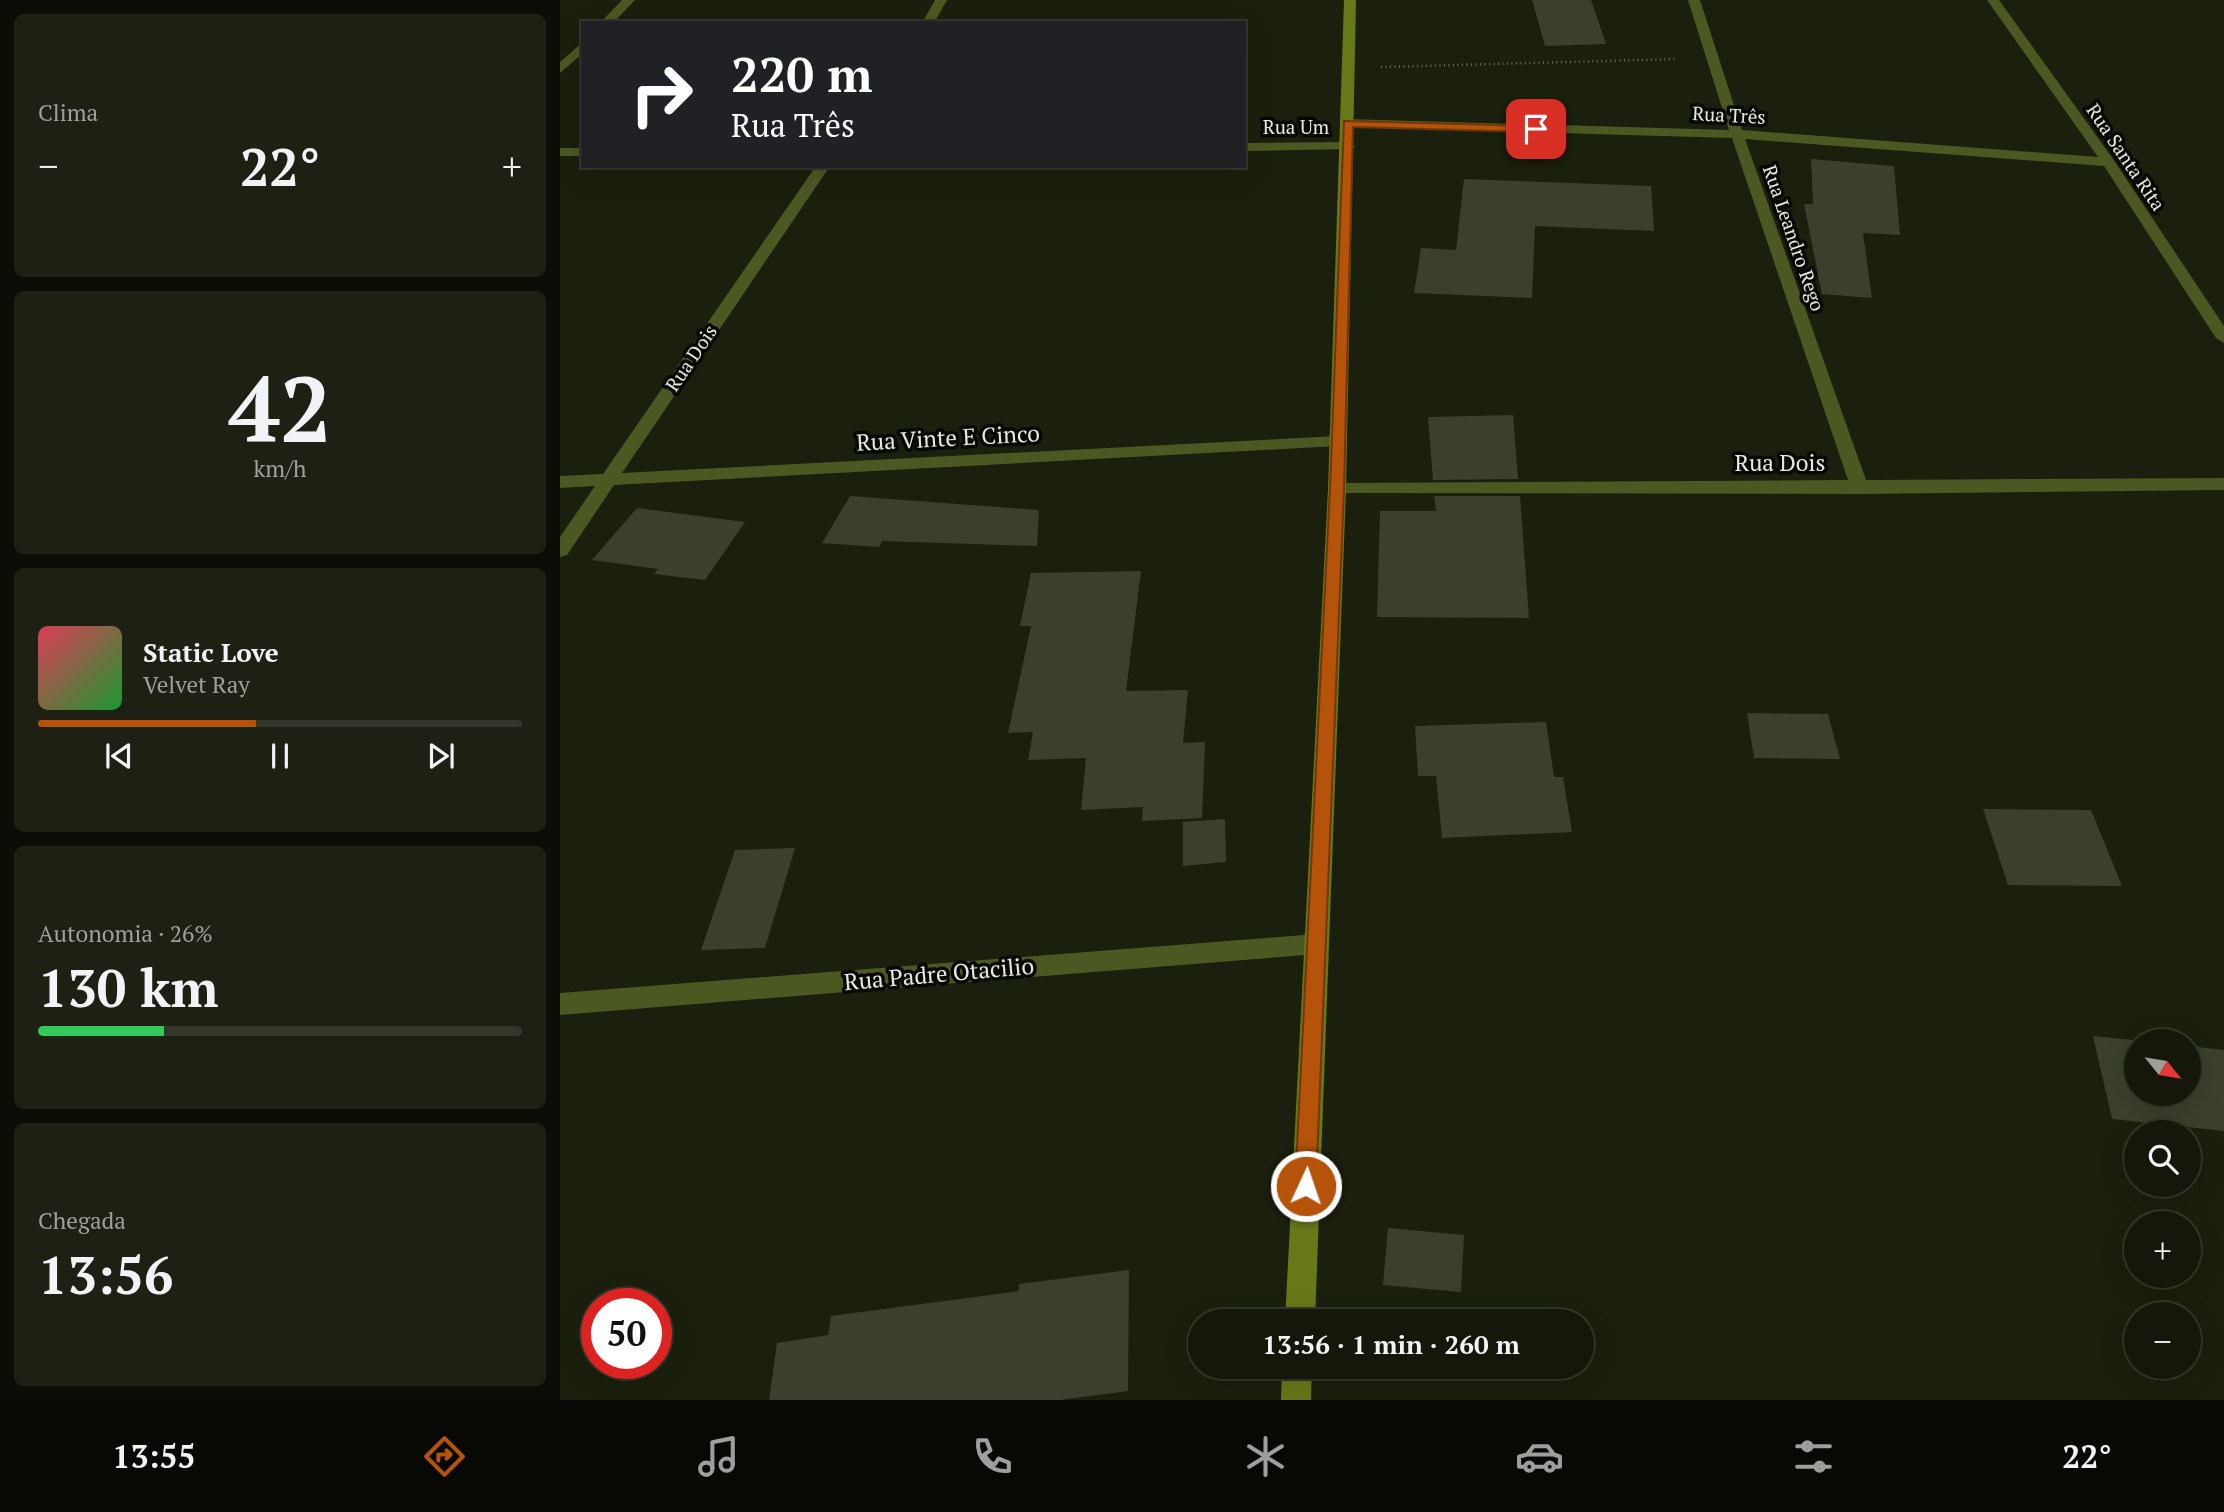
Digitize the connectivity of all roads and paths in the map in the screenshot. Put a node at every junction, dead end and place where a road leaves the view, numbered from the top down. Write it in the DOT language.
graph roads {
  1 [pos="629,0"];
  2 [pos="941,0"];
  3 [pos="1350,0"];
  4 [pos="1694,0"];
  5 [pos="1993,0"];
  6 [pos="608,21"];
  7 [pos="929,21"];
  8 [pos="581,48"];
  9 [pos="1713,58"];
  10 [pos="1348,68"];
  11 [pos="560,69"];
  12 [pos="1348,123"];
  13 [pos="1737,134"];
  14 [pos="1348,146"];
  15 [pos="1246,147"];
  16 [pos="560,152"];
  17 [pos="581,152"];
  18 [pos="2108,162"];
  19 [pos="822,168"];
  20 [pos="2224,338"];
  21 [pos="1338,441"];
  22 [pos="607,481"];
  23 [pos="560,482"];
  24 [pos="2224,484"];
  25 [pos="1860,488"];
  26 [pos="1337,489"];
  27 [pos="560,551"];
  28 [pos="1317,944"];
  29 [pos="560,1004"];
  30 [pos="1301,1309"];
  31 [pos="1297,1379"];
  32 [pos="1296,1400"];
  1 -- 6 [label="street"];
  2 -- 7 [label="street"];
  3 -- 10 [label="main road"];
  4 -- 9 [label="street, Rua Leandro Rego"];
  5 -- 18 [label="street, Rua Santa Rita"];
  8 -- 11 [label="street"];
  9 -- 10 [label="path"];
  9 -- 13 [label="street, Rua Leandro Rego"];
  10 -- 12 [label="main road"];
  12 -- 13 [label="street, Rua Três"];
  12 -- 14 [label="main road"];
  13 -- 18 [label="street, Rua Três"];
  13 -- 25 [label="street, Rua Leandro Rego"];
  14 -- 15 [label="street, Rua Um"];
  14 -- 21 [label="main road"];
  16 -- 17 [label="street"];
  18 -- 20 [label="street, Rua Santa Rita"];
  19 -- 22 [label="street, Rua Dois"];
  21 -- 22 [label="street, Rua Vinte E Cinco"];
  21 -- 26 [label="main road"];
  22 -- 23 [label="street, Rua Vinte E Cinco"];
  22 -- 27 [label="street, Rua Dois"];
  24 -- 25 [label="street, Rua Dois"];
  25 -- 26 [label="street, Rua Dois"];
  26 -- 28 [label="main road"];
  28 -- 29 [label="street, Rua Padre Otacilio"];
  28 -- 30 [label="main road"];
  31 -- 32 [label="main road"];
}
